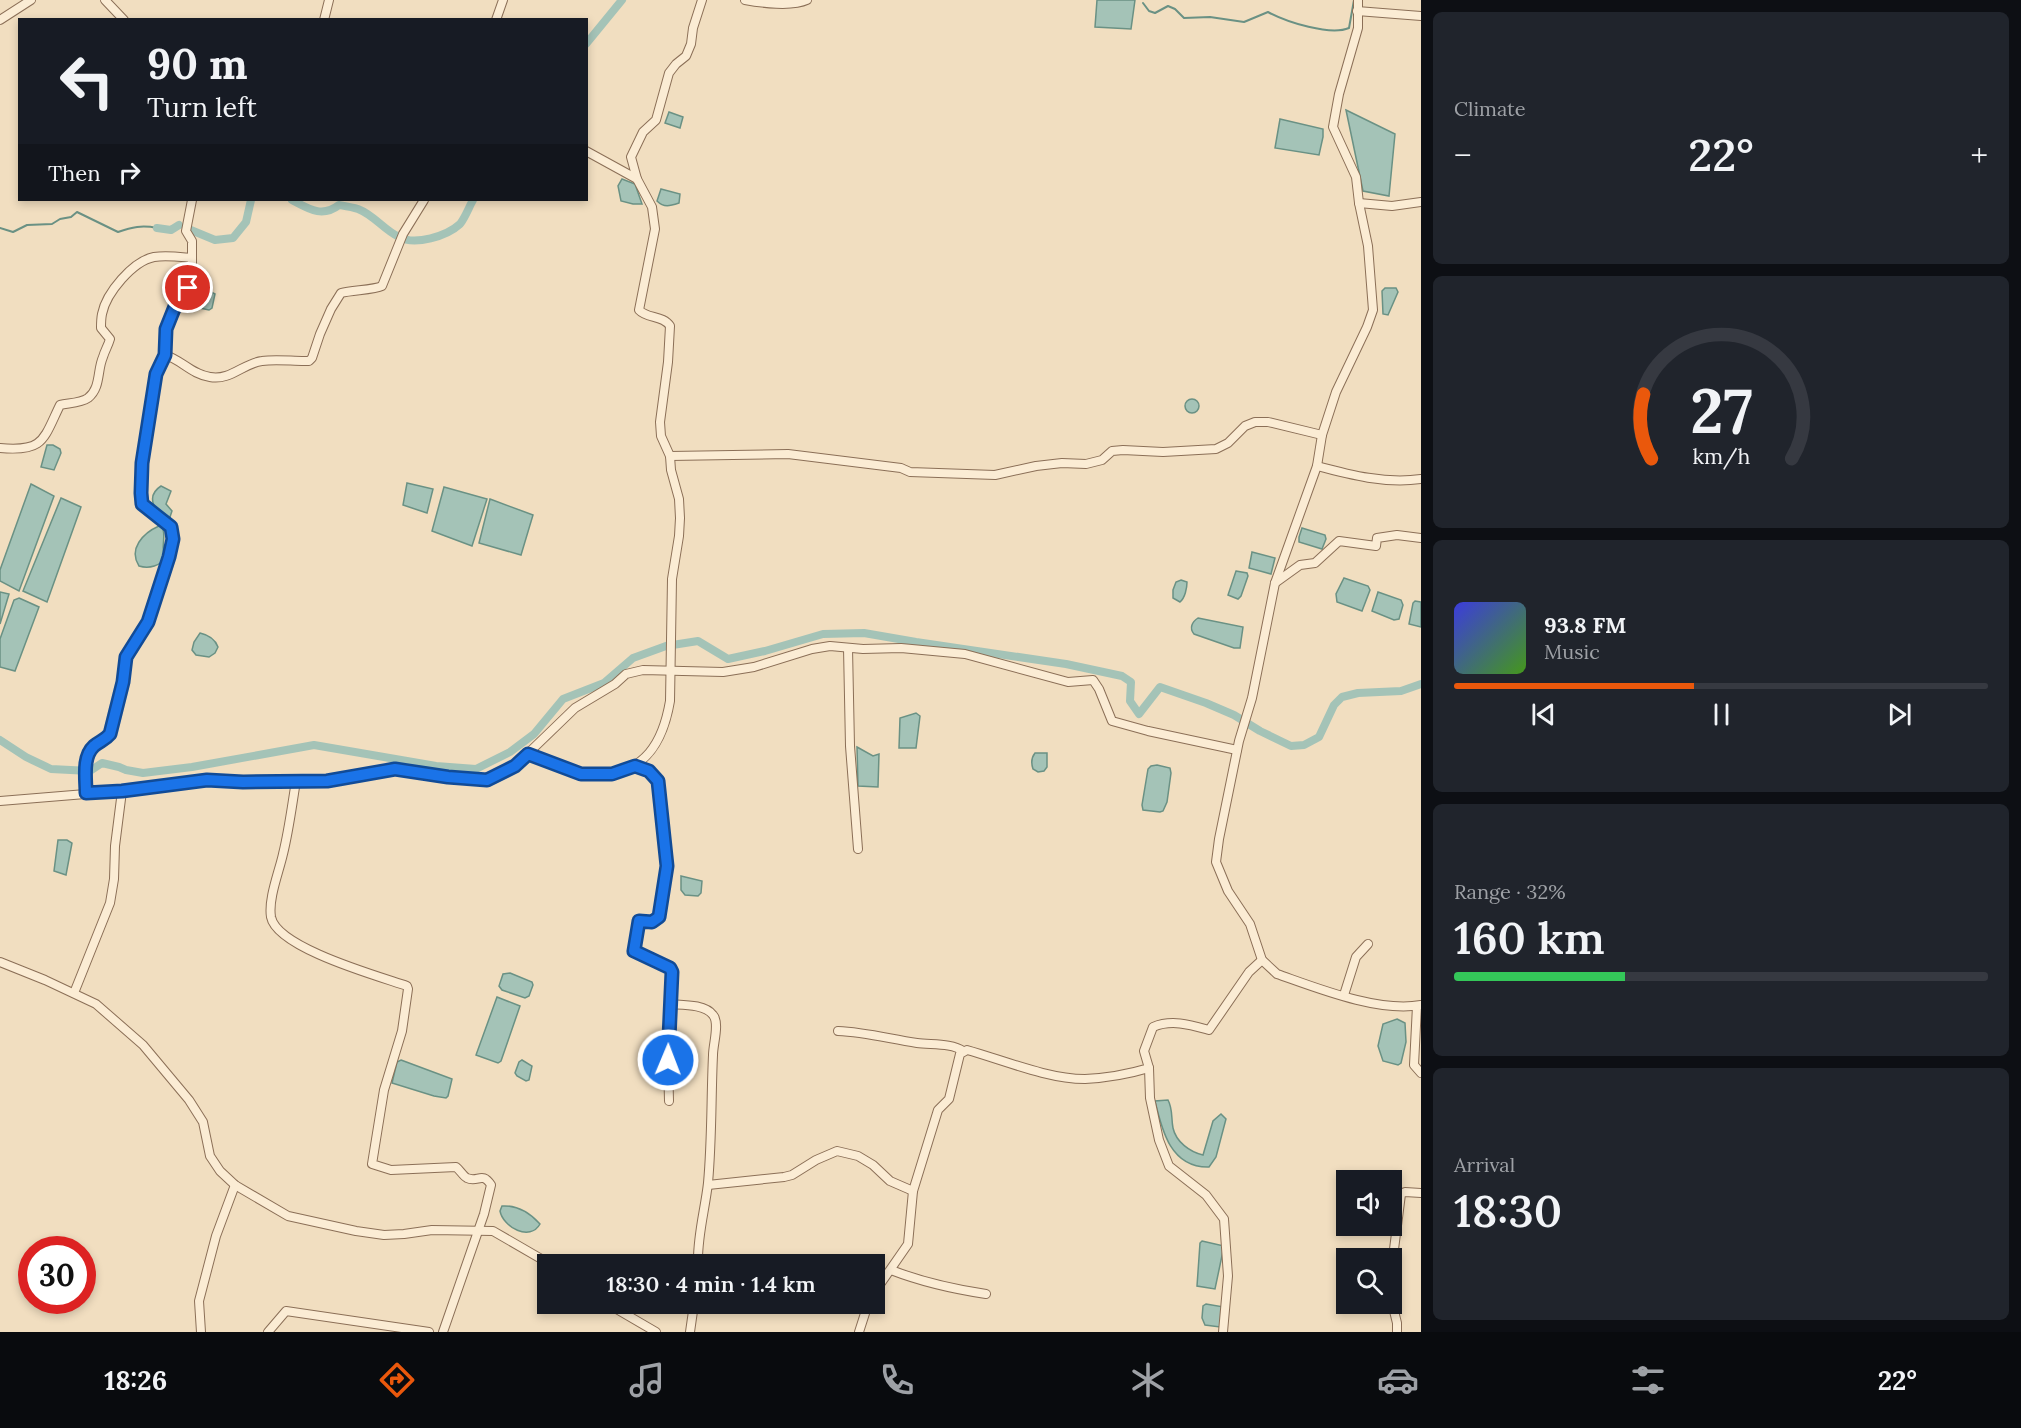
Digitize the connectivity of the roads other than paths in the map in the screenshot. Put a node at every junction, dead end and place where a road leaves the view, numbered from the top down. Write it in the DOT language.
graph roads {
  1 [pos="31,0"];
  2 [pos="105,0"];
  3 [pos="329,0"];
  4 [pos="503,0"];
  5 [pos="702,0"];
  6 [pos="745,0"];
  7 [pos="807,0"];
  8 [pos="1359,0"];
  9 [pos="1357,11"];
  10 [pos="1421,16"];
  11 [pos="122,18"];
  12 [pos="324,18"];
  13 [pos="497,18"];
  14 [pos="0,20"];
  15 [pos="588,152"];
  16 [pos="637,179"];
  17 [pos="192,201"];
  18 [pos="423,201"];
  19 [pos="1421,202"];
  20 [pos="1359,203"];
  21 [pos="192,258"];
  22 [pos="165,355"];
  23 [pos="1322,435"];
  24 [pos="0,448"];
  25 [pos="670,456"];
  26 [pos="1317,466"];
  27 [pos="1421,480"];
  28 [pos="1421,538"];
  29 [pos="1275,583"];
  30 [pos="848,648"];
  31 [pos="671,670"];
  32 [pos="1238,746"];
  33 [pos="528,754"];
  34 [pos="635,766"];
  35 [pos="296,781"];
  36 [pos="122,791"];
  37 [pos="86,793"];
  38 [pos="0,801"];
  39 [pos="858,849"];
  40 [pos="1368,944"];
  41 [pos="1262,960"];
  42 [pos="0,962"];
  43 [pos="74,993"];
  44 [pos="1344,995"];
  45 [pos="670,1004"];
  46 [pos="1419,1006"];
  47 [pos="837,1031"];
  48 [pos="963,1051"];
  49 [pos="1149,1068"];
  50 [pos="1421,1073"];
  51 [pos="669,1101"];
  52 [pos="235,1185"];
  53 [pos="708,1185"];
  54 [pos="913,1191"];
  55 [pos="1421,1193"];
  56 [pos="477,1231"];
  57 [pos="1394,1248"];
  58 [pos="699,1254"];
  59 [pos="537,1256"];
  60 [pos="891,1270"];
  61 [pos="885,1278"];
  62 [pos="986,1294"];
  63 [pos="625,1314"];
  64 [pos="693,1314"];
  65 [pos="865,1314"];
  66 [pos="1394,1314"];
  67 [pos="201,1332"];
  68 [pos="268,1332"];
  69 [pos="429,1332"];
  70 [pos="443,1332"];
  71 [pos="656,1332"];
  72 [pos="690,1332"];
  73 [pos="859,1332"];
  74 [pos="1223,1332"];
  75 [pos="1397,1332"];
  1 -- 14 [label="street"];
  2 -- 11 [label="street"];
  3 -- 12 [label="street"];
  4 -- 13 [label="street"];
  5 -- 16 [label="street"];
  6 -- 7 [label="street"];
  8 -- 9 [label="street"];
  9 -- 10 [label="street"];
  9 -- 20 [label="street"];
  15 -- 16 [label="street"];
  16 -- 25 [label="street"];
  17 -- 21 [label="street"];
  18 -- 22 [label="street"];
  19 -- 20 [label="street"];
  20 -- 23 [label="street"];
  21 -- 22 [label="street"];
  21 -- 24 [label="street"];
  22 -- 37 [label="street"];
  23 -- 25 [label="street"];
  23 -- 26 [label="street"];
  25 -- 31 [label="street"];
  26 -- 27 [label="street"];
  26 -- 29 [label="street"];
  28 -- 29 [label="street"];
  29 -- 32 [label="street"];
  30 -- 31 [label="street"];
  30 -- 32 [label="street"];
  30 -- 39 [label="street"];
  31 -- 33 [label="street"];
  31 -- 34 [label="street"];
  32 -- 41 [label="street"];
  33 -- 34 [label="street"];
  33 -- 35 [label="street"];
  34 -- 45 [label="street"];
  35 -- 36 [label="street"];
  35 -- 56 [label="street"];
  36 -- 37 [label="street"];
  36 -- 43 [label="street"];
  37 -- 38 [label="street"];
  40 -- 44 [label="street"];
  41 -- 44 [label="street"];
  41 -- 49 [label="street"];
  42 -- 43 [label="street"];
  43 -- 52 [label="street"];
  44 -- 46 [label="street"];
  45 -- 51 [label="street"];
  45 -- 53 [label="street"];
  46 -- 50 [label="street"];
  47 -- 48 [label="street"];
  48 -- 49 [label="street"];
  48 -- 54 [label="street"];
  49 -- 74 [label="street"];
  52 -- 56 [label="street"];
  52 -- 67 [label="street"];
  53 -- 54 [label="street"];
  53 -- 58 [label="street"];
  54 -- 60 [label="street"];
  55 -- 57 [label="street"];
  56 -- 59 [label="street"];
  56 -- 70 [label="street"];
  60 -- 61 [label="street"];
  60 -- 62 [label="street"];
  63 -- 71 [label="street"];
  64 -- 72 [label="street"];
  65 -- 73 [label="street"];
  66 -- 75 [label="street"];
  68 -- 69 [label="street"];
}
